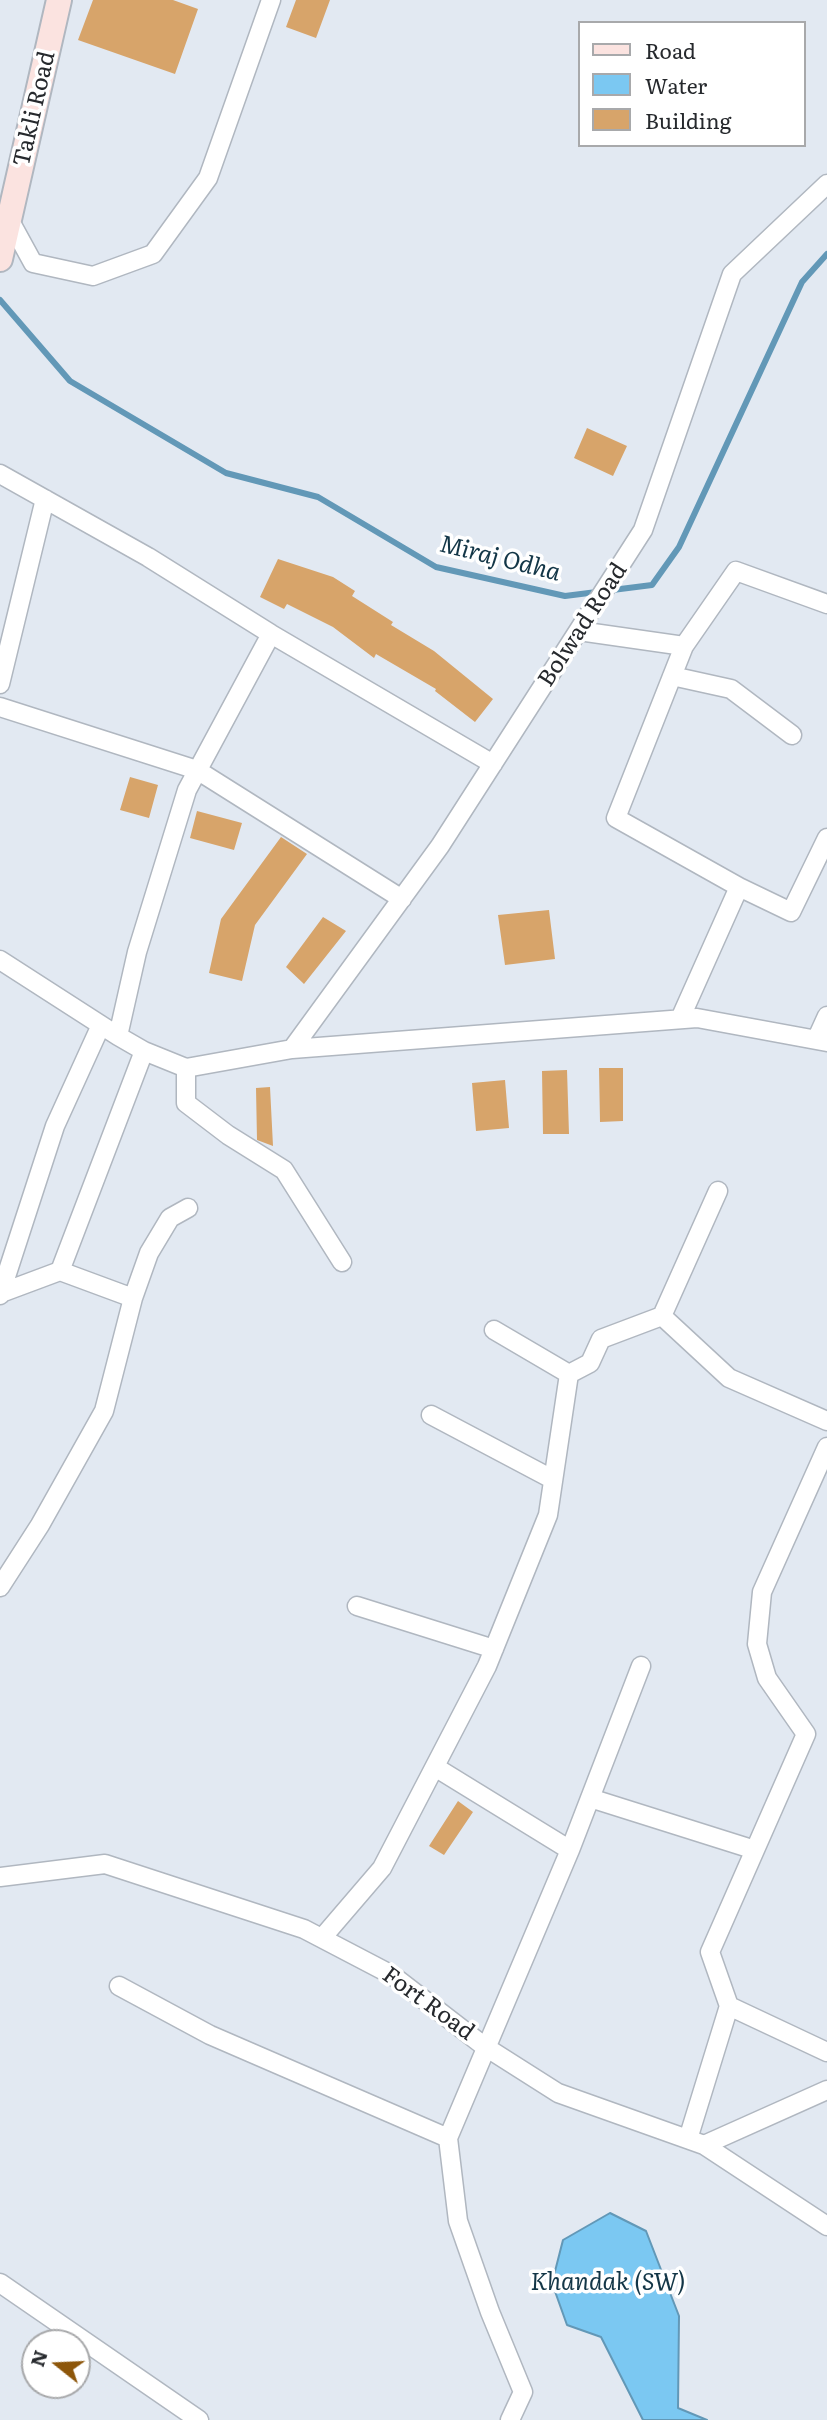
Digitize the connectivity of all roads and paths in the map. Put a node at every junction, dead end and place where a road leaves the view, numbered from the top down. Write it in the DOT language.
graph roads {
  1 [pos="59,0"];
  2 [pos="271,0"];
  3 [pos="827,184"];
  4 [pos="10,221"];
  5 [pos="1,254"];
  6 [pos="0,474"];
  7 [pos="45,499"];
  8 [pos="827,604"];
  9 [pos="579,631"];
  10 [pos="271,634"];
  11 [pos="684,646"];
  12 [pos="672,676"];
  13 [pos="0,684"];
  14 [pos="0,707"];
  15 [pos="792,735"];
  16 [pos="493,764"];
  17 [pos="197,770"];
  18 [pos="827,838"];
  19 [pos="739,887"];
  20 [pos="402,899"];
  21 [pos="0,960"];
  22 [pos="827,1016"];
  23 [pos="680,1019"];
  24 [pos="101,1025"];
  25 [pos="118,1036"];
  26 [pos="822,1040"];
  27 [pos="292,1049"];
  28 [pos="144,1051"];
  29 [pos="186,1068"];
  30 [pos="719,1191"];
  31 [pos="188,1208"];
  32 [pos="342,1262"];
  33 [pos="60,1271"];
  34 [pos="0,1294"];
  35 [pos="133,1298"];
  36 [pos="662,1316"];
  37 [pos="494,1330"];
  38 [pos="569,1374"];
  39 [pos="431,1415"];
  40 [pos="827,1421"];
  41 [pos="827,1447"];
  42 [pos="552,1479"];
  43 [pos="0,1587"];
  44 [pos="357,1606"];
  45 [pos="494,1649"];
  46 [pos="641,1666"];
  47 [pos="435,1767"];
  48 [pos="590,1798"];
  49 [pos="570,1850"];
  50 [pos="755,1850"];
  51 [pos="0,1877"];
  52 [pos="322,1938"];
  53 [pos="119,1986"];
  54 [pos="729,2006"];
  55 [pos="484,2046"];
  56 [pos="827,2052"];
  57 [pos="827,2090"];
  58 [pos="448,2138"];
  59 [pos="696,2142"];
  60 [pos="827,2227"];
  61 [pos="0,2283"];
  62 [pos="199,2420"];
  63 [pos="510,2420"];
  1 -- 4 [label="main road, Takli Road"];
  2 -- 4 [label="street"];
  3 -- 9 [label="street, Bolwad Road"];
  4 -- 5 [label="main road, Takli Road"];
  6 -- 7 [label="street"];
  7 -- 10 [label="street"];
  7 -- 13 [label="street"];
  8 -- 11 [label="street"];
  9 -- 11 [label="street"];
  9 -- 16 [label="street, Bolwad Road"];
  10 -- 16 [label="street"];
  10 -- 17 [label="street"];
  11 -- 12 [label="street"];
  12 -- 15 [label="street"];
  12 -- 19 [label="street"];
  14 -- 17 [label="street"];
  16 -- 20 [label="street, Bolwad Road"];
  17 -- 20 [label="street"];
  17 -- 25 [label="street"];
  18 -- 19 [label="street"];
  19 -- 23 [label="street"];
  20 -- 27 [label="street, Bolwad Road"];
  21 -- 24 [label="street"];
  22 -- 26 [label="street"];
  23 -- 26 [label="street"];
  23 -- 27 [label="street"];
  24 -- 25 [label="street"];
  24 -- 34 [label="street"];
  25 -- 28 [label="street"];
  27 -- 29 [label="street"];
  28 -- 29 [label="street"];
  28 -- 33 [label="street"];
  29 -- 32 [label="street"];
  30 -- 36 [label="street"];
  31 -- 35 [label="street"];
  33 -- 34 [label="street"];
  33 -- 35 [label="street"];
  35 -- 43 [label="street"];
  36 -- 38 [label="street"];
  36 -- 40 [label="street"];
  37 -- 38 [label="street"];
  38 -- 42 [label="street"];
  39 -- 42 [label="street"];
  41 -- 50 [label="street"];
  42 -- 45 [label="street"];
  44 -- 45 [label="street"];
  45 -- 47 [label="street"];
  46 -- 48 [label="street"];
  47 -- 49 [label="street"];
  47 -- 52 [label="street"];
  48 -- 49 [label="street"];
  48 -- 50 [label="street"];
  49 -- 55 [label="street"];
  50 -- 54 [label="street"];
  51 -- 52 [label="street, Fort Road"];
  52 -- 55 [label="street, Fort Road"];
  53 -- 58 [label="street"];
  54 -- 56 [label="street"];
  54 -- 59 [label="street"];
  55 -- 58 [label="street"];
  55 -- 59 [label="street, Fort Road"];
  57 -- 59 [label="street"];
  58 -- 63 [label="street"];
  59 -- 60 [label="street, Fort Road"];
  61 -- 62 [label="street"];
}
